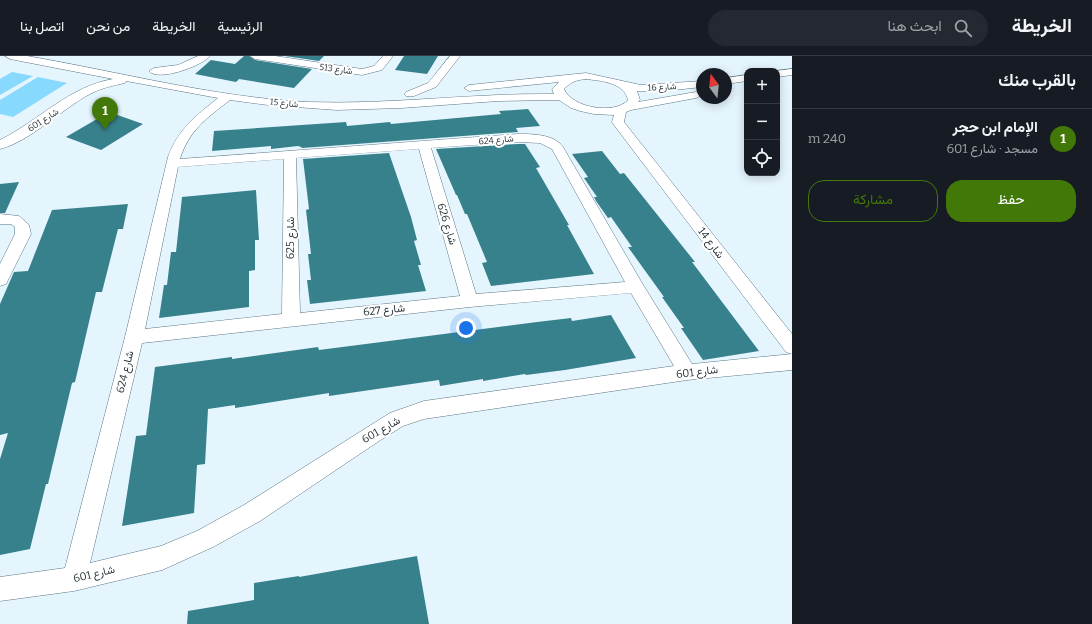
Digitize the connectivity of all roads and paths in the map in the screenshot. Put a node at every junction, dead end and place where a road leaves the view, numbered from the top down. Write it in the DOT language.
graph roads {
  1 [pos="10,56"];
  2 [pos="205,56"];
  3 [pos="255,56"];
  4 [pos="388,56"];
  5 [pos="455,56"];
  6 [pos="279,58"];
  7 [pos="446,68"];
  8 [pos="140,69"];
  9 [pos="87,71"];
  10 [pos="154,71"];
  11 [pos="190,71"];
  12 [pos="792,72"];
  13 [pos="780,74"];
  14 [pos="575,77"];
  15 [pos="744,78"];
  16 [pos="451,79"];
  17 [pos="732,79"];
  18 [pos="140,80"];
  19 [pos="792,83"];
  20 [pos="623,84"];
  21 [pos="221,85"];
  22 [pos="696,85"];
  23 [pos="780,85"];
  24 [pos="461,87"];
  25 [pos="744,88"];
  26 [pos="446,90"];
  27 [pos="732,90"];
  28 [pos="85,92"];
  29 [pos="410,94"];
  30 [pos="696,95"];
  31 [pos="228,96"];
  32 [pos="562,97"];
  33 [pos="624,108"];
  34 [pos="592,110"];
  35 [pos="630,138"];
  36 [pos="0,145"];
  37 [pos="424,146"];
  38 [pos="290,156"];
  39 [pos="172,164"];
  40 [pos="0,219"];
  41 [pos="0,280"];
  42 [pos="636,287"];
  43 [pos="470,301"];
  44 [pos="291,320"];
  45 [pos="134,337"];
  46 [pos="792,347"];
  47 [pos="792,362"];
  48 [pos="688,372"];
  49 [pos="74,580"];
  50 [pos="0,590"];
  1 -- 9 [label="street, شارع 15"];
  2 -- 11 [label="street"];
  3 -- 6 [label="street, شارع 513"];
  4 -- 6 [label="street, شارع 513"];
  5 -- 7 [label="street"];
  7 -- 16 [label="street"];
  7 -- 29 [label="street"];
  8 -- 10 [label="street"];
  9 -- 18 [label="street, شارع 15"];
  9 -- 28 [label="street, شارع 601"];
  10 -- 11 [label="street"];
  10 -- 11 [label="street"];
  12 -- 13 [label="street"];
  14 -- 20 [label="street, شارع 16"];
  14 -- 24 [label="street"];
  14 -- 32 [label="street"];
  15 -- 17 [label="street"];
  18 -- 28 [label="street, شارع 601"];
  18 -- 31 [label="street, شارع 15"];
  19 -- 23 [label="street"];
  20 -- 22 [label="street, شارع 16"];
  20 -- 33 [label="street"];
  21 -- 29 [label="street, شارع 15"];
  25 -- 27 [label="street"];
  26 -- 29 [label="street, شارع 15"];
  28 -- 36 [label="street, شارع 601"];
  30 -- 33 [label="street, شارع 16"];
  31 -- 32 [label="street, شارع 15"];
  31 -- 39 [label="street, شارع 624"];
  32 -- 34 [label="street"];
  33 -- 34 [label="street, شارع 16"];
  33 -- 35 [label="street, شارع 14"];
  34 -- 35 [label="street, شارع 14"];
  35 -- 46 [label="street, شارع 14"];
  37 -- 38 [label="street, شارع 624"];
  37 -- 42 [label="street, شارع 624"];
  37 -- 43 [label="street, شارع 626"];
  38 -- 39 [label="street, شارع 624"];
  38 -- 44 [label="street, شارع 625"];
  39 -- 45 [label="street, شارع 624"];
  40 -- 41 [label="street"];
  42 -- 43 [label="street, شارع 627"];
  42 -- 48 [label="street, شارع 624"];
  43 -- 44 [label="street, شارع 627"];
  44 -- 45 [label="street, شارع 627"];
  45 -- 49 [label="street, شارع 624"];
  47 -- 48 [label="street, شارع 601"];
  48 -- 49 [label="street, شارع 601"];
  49 -- 50 [label="street, شارع 601"];
}
